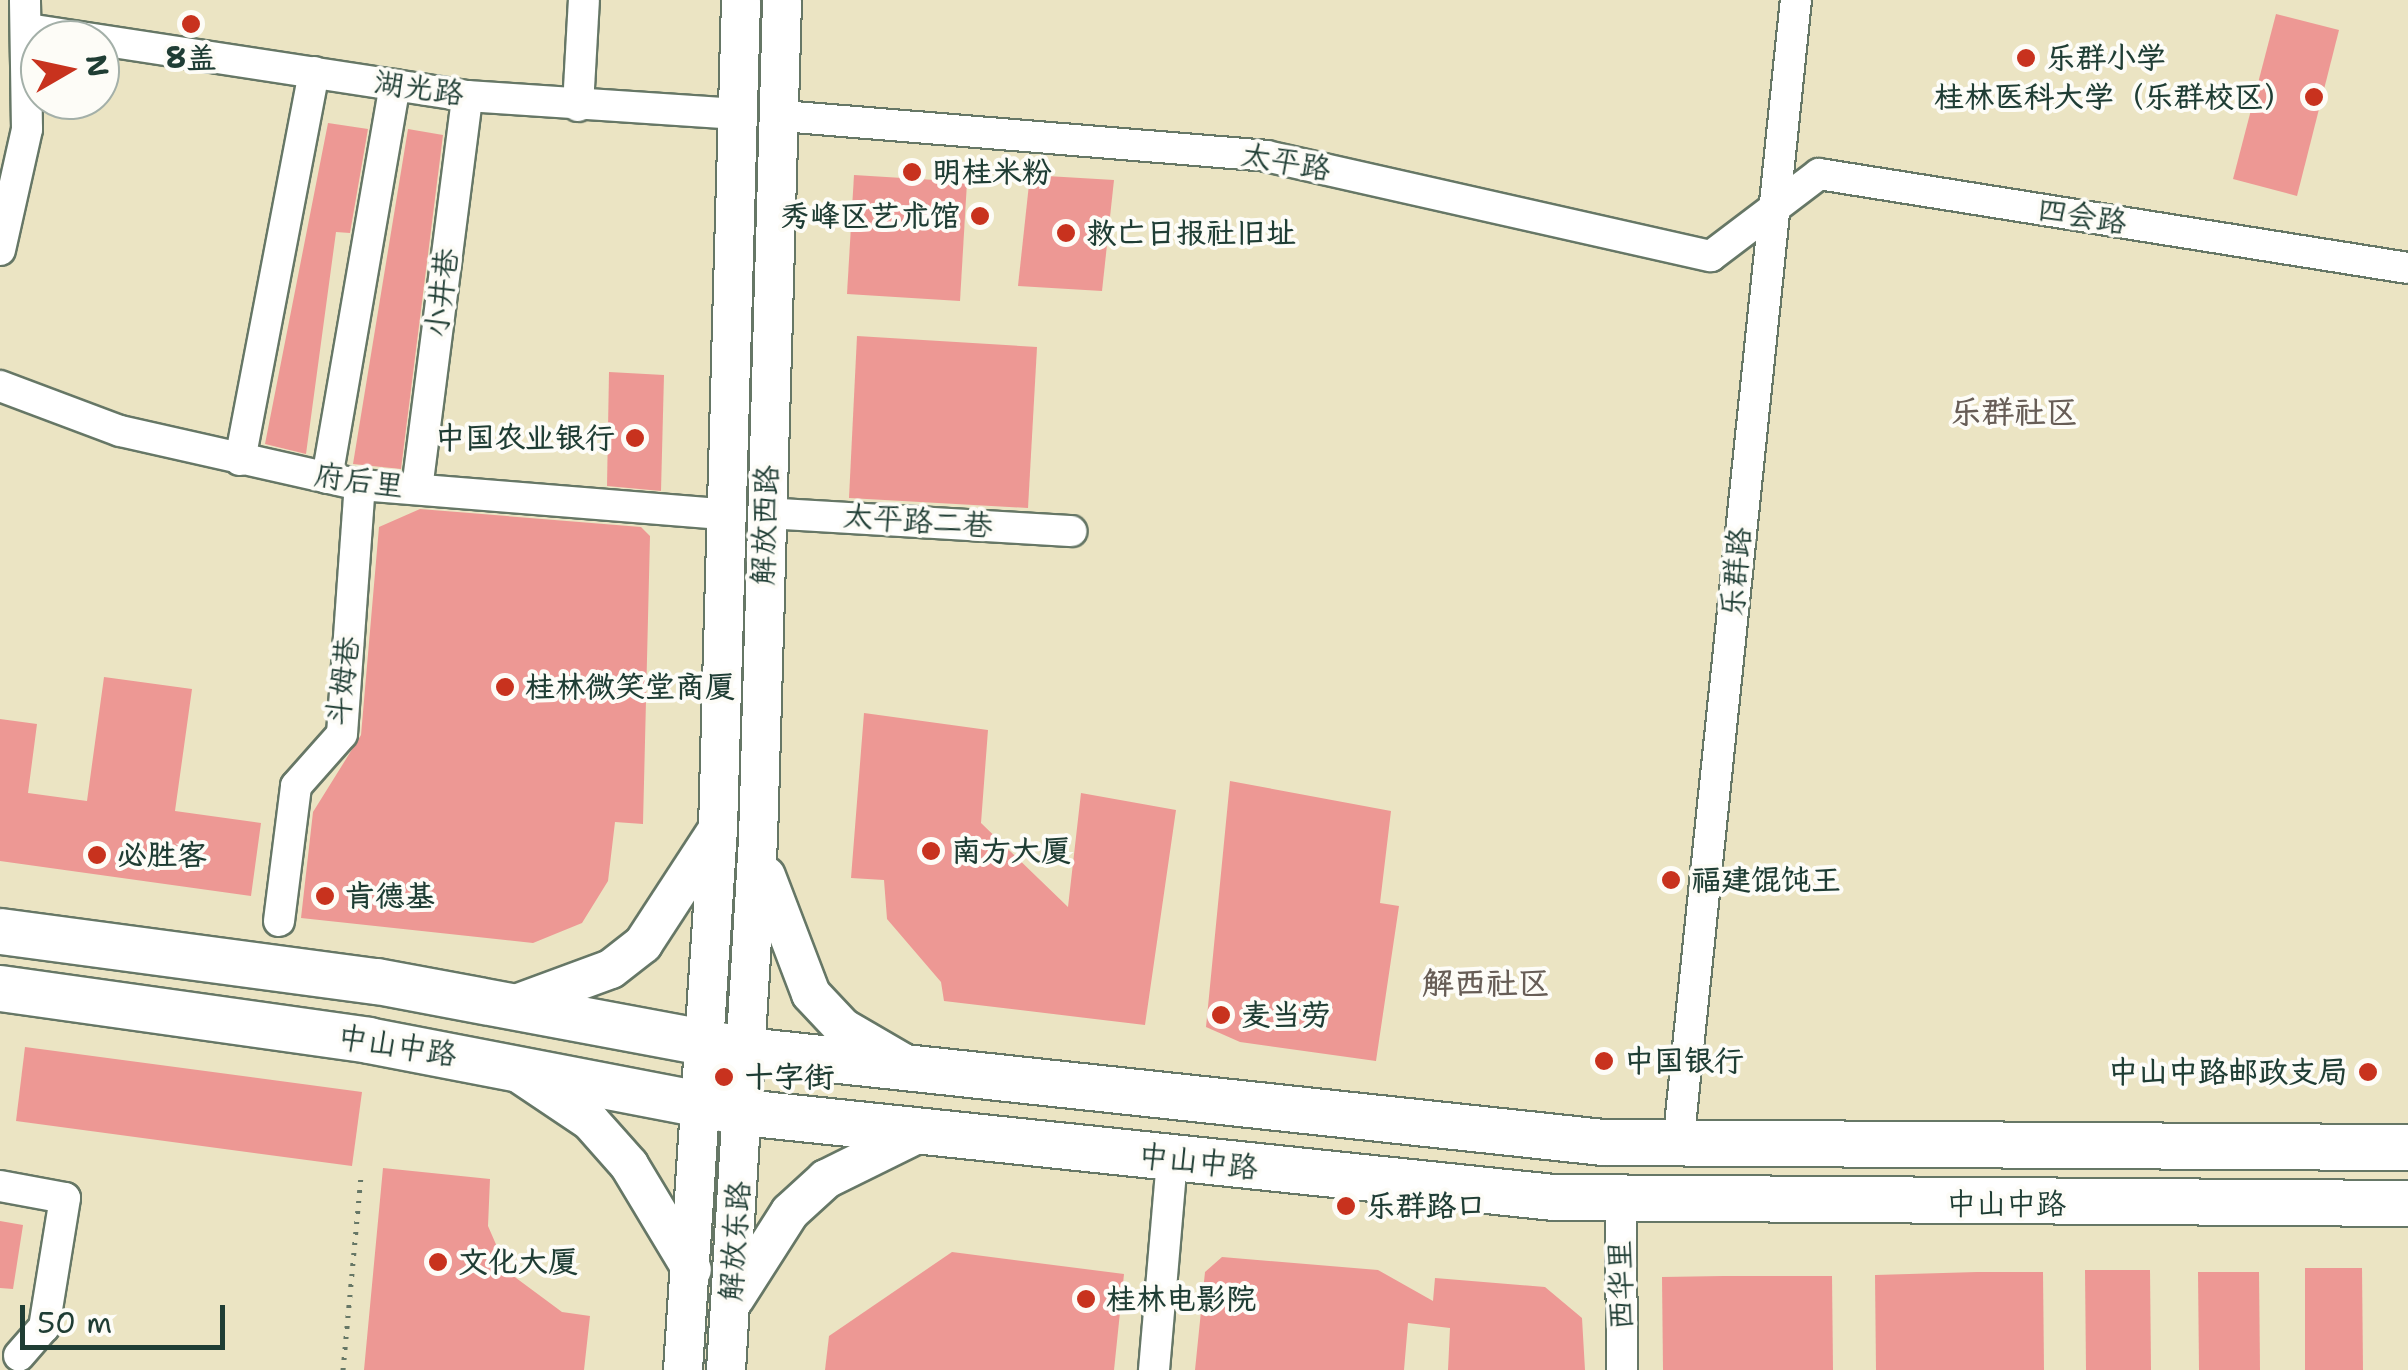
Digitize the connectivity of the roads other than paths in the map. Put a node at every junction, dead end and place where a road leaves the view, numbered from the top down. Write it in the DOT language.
graph roads {
  1 [pos="584,0"];
  2 [pos="741,0"];
  3 [pos="782,0"];
  4 [pos="1796,0"];
  5 [pos="26,14"];
  6 [pos="314,72"];
  7 [pos="395,85"];
  8 [pos="467,96"];
  9 [pos="578,106"];
  10 [pos="741,114"];
  11 [pos="782,116"];
  12 [pos="1769,213"];
  13 [pos="0,250"];
  14 [pos="2408,268"];
  15 [pos="0,386"];
  16 [pos="240,460"];
  17 [pos="327,478"];
  18 [pos="360,485"];
  19 [pos="416,490"];
  20 [pos="747,514"];
  21 [pos="1071,531"];
  22 [pos="718,829"];
  23 [pos="758,839"];
  24 [pos="279,921"];
  25 [pos="0,931"];
  26 [pos="0,988"];
  27 [pos="513,1005"];
  28 [pos="726,1046"];
  29 [pos="503,1063"];
  30 [pos="922,1072"];
  31 [pos="723,1108"];
  32 [pos="917,1134"];
  33 [pos="1678,1145"];
  34 [pos="2408,1148"];
  35 [pos="1172,1160"];
  36 [pos="0,1186"];
  37 [pos="1620,1200"];
  38 [pos="2408,1202"];
  39 [pos="692,1270"];
  40 [pos="731,1304"];
  41 [pos="15,1358"];
  42 [pos="683,1370"];
  43 [pos="726,1370"];
  44 [pos="1154,1370"];
  45 [pos="1622,1370"];
  1 -- 9 [label="street"];
  2 -- 10 [label="main road, 解放西路"];
  3 -- 11 [label="main road, 解放西路"];
  4 -- 12 [label="street, 乐群路"];
  5 -- 6 [label="street, 湖光路"];
  5 -- 13 [label="street"];
  6 -- 7 [label="street, 湖光路"];
  6 -- 16 [label="street"];
  7 -- 8 [label="street, 湖光路"];
  7 -- 17 [label="street"];
  8 -- 9 [label="street, 湖光路"];
  8 -- 19 [label="street, 小井巷"];
  9 -- 10 [label="street, 湖光路"];
  10 -- 20 [label="main road, 解放西路"];
  11 -- 12 [label="street, 太平路"];
  11 -- 20 [label="main road, 解放西路"];
  12 -- 14 [label="street, 四会路"];
  12 -- 33 [label="street, 乐群路"];
  15 -- 16 [label="street, 府后里"];
  16 -- 17 [label="street, 府后里"];
  17 -- 18 [label="street, 府后里"];
  18 -- 19 [label="street, 府后里"];
  18 -- 24 [label="street, 斗姆巷"];
  19 -- 20 [label="street, 府后里"];
  20 -- 21 [label="street, 太平路二巷"];
  20 -- 22 [label="main road, 解放西路"];
  20 -- 23 [label="main road, 解放西路"];
  22 -- 27 [label="main road"];
  22 -- 28 [label="main road, 解放西路"];
  23 -- 28 [label="main road, 解放西路"];
  23 -- 30 [label="main road"];
  25 -- 27 [label="highway, 中山中路"];
  26 -- 29 [label="highway, 中山中路"];
  27 -- 28 [label="highway, 中山中路"];
  28 -- 30 [label="highway, 中山中路"];
  28 -- 31 [label="main road"];
  29 -- 31 [label="highway, 中山中路"];
  29 -- 39 [label="main road"];
  30 -- 33 [label="highway, 中山中路"];
  31 -- 32 [label="highway, 中山中路"];
  31 -- 39 [label="main road, 解放东路"];
  31 -- 40 [label="main road, 解放东路"];
  32 -- 35 [label="highway, 中山中路"];
  32 -- 40 [label="main road"];
  33 -- 34 [label="highway, 中山中路"];
  35 -- 37 [label="highway, 中山中路"];
  35 -- 44 [label="street"];
  36 -- 41 [label="street"];
  37 -- 38 [label="highway, 中山中路"];
  37 -- 45 [label="street, 西华里"];
  39 -- 42 [label="main road, 解放东路"];
  40 -- 43 [label="main road, 解放东路"];
}
